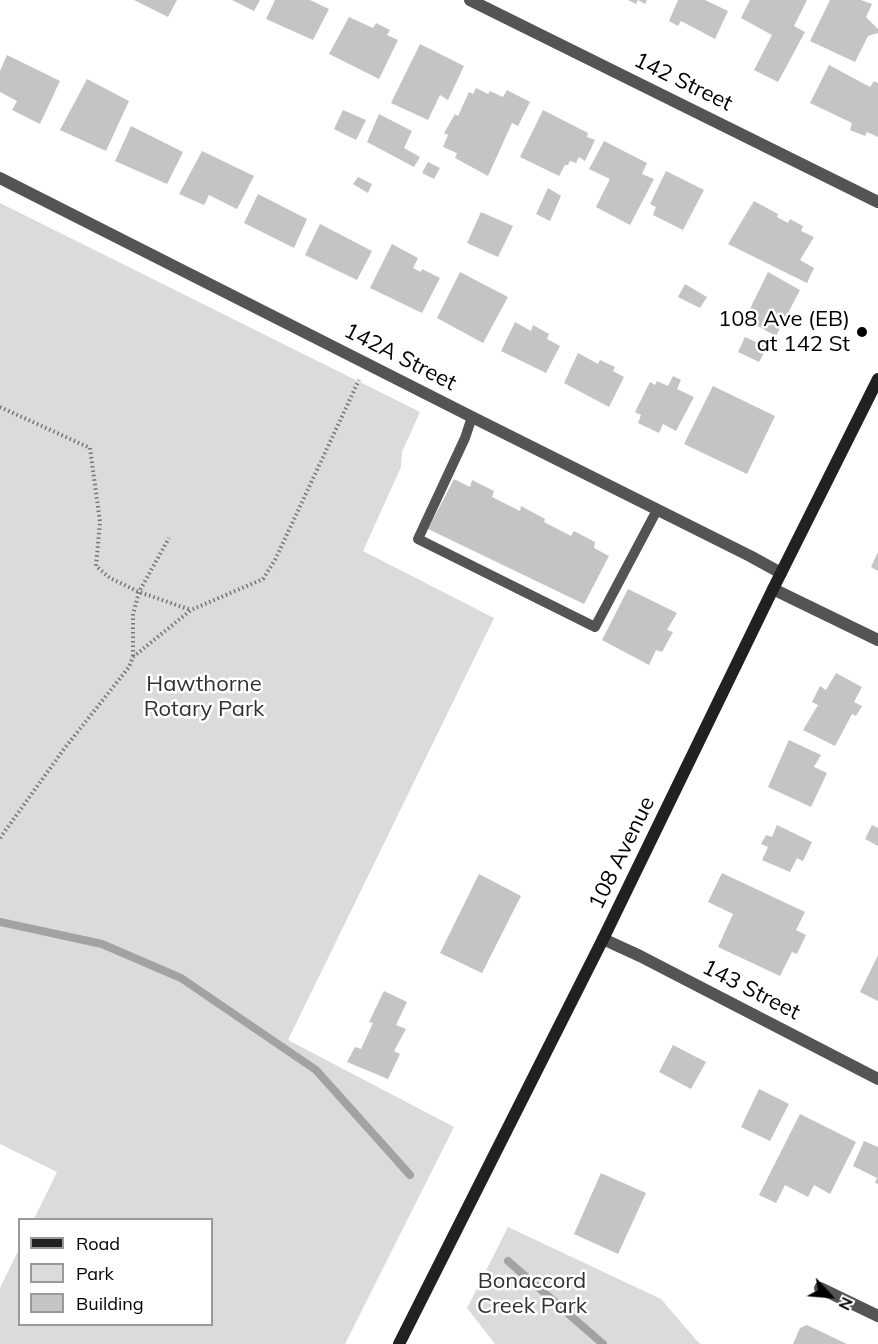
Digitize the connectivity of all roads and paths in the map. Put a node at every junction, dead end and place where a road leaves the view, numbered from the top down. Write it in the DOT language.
graph roads {
  1 [pos="470,0"];
  2 [pos="0,178"];
  3 [pos="878,202"];
  4 [pos="367,364"];
  5 [pos="878,379"];
  6 [pos="0,407"];
  7 [pos="472,417"];
  8 [pos="657,510"];
  9 [pos="169,538"];
  10 [pos="781,573"];
  11 [pos="773,589"];
  12 [pos="139,592"];
  13 [pos="191,610"];
  14 [pos="878,640"];
  15 [pos="133,657"];
  16 [pos="0,838"];
  17 [pos="603,939"];
  18 [pos="878,1079"];
  19 [pos="820,1288"];
  20 [pos="878,1316"];
  21 [pos="399,1344"];
  1 -- 3 [label="street, 142 Street"];
  2 -- 4 [label="street, 142A Street"];
  4 -- 7 [label="street, 142A Street"];
  4 -- 13 [label="path"];
  5 -- 10 [label="main road, 108 Avenue"];
  6 -- 12 [label="path"];
  7 -- 8 [label="street, 142A Street"];
  7 -- 8 [label="lane"];
  8 -- 10 [label="street, 142A Street"];
  9 -- 12 [label="path"];
  10 -- 11 [label="main road, 108 Avenue"];
  11 -- 14 [label="street"];
  11 -- 17 [label="main road, 108 Avenue"];
  12 -- 13 [label="path"];
  12 -- 15 [label="path"];
  13 -- 15 [label="path"];
  15 -- 16 [label="path"];
  17 -- 18 [label="street, 143 Street"];
  17 -- 21 [label="main road, 108 Avenue"];
  19 -- 20 [label="street"];
}
